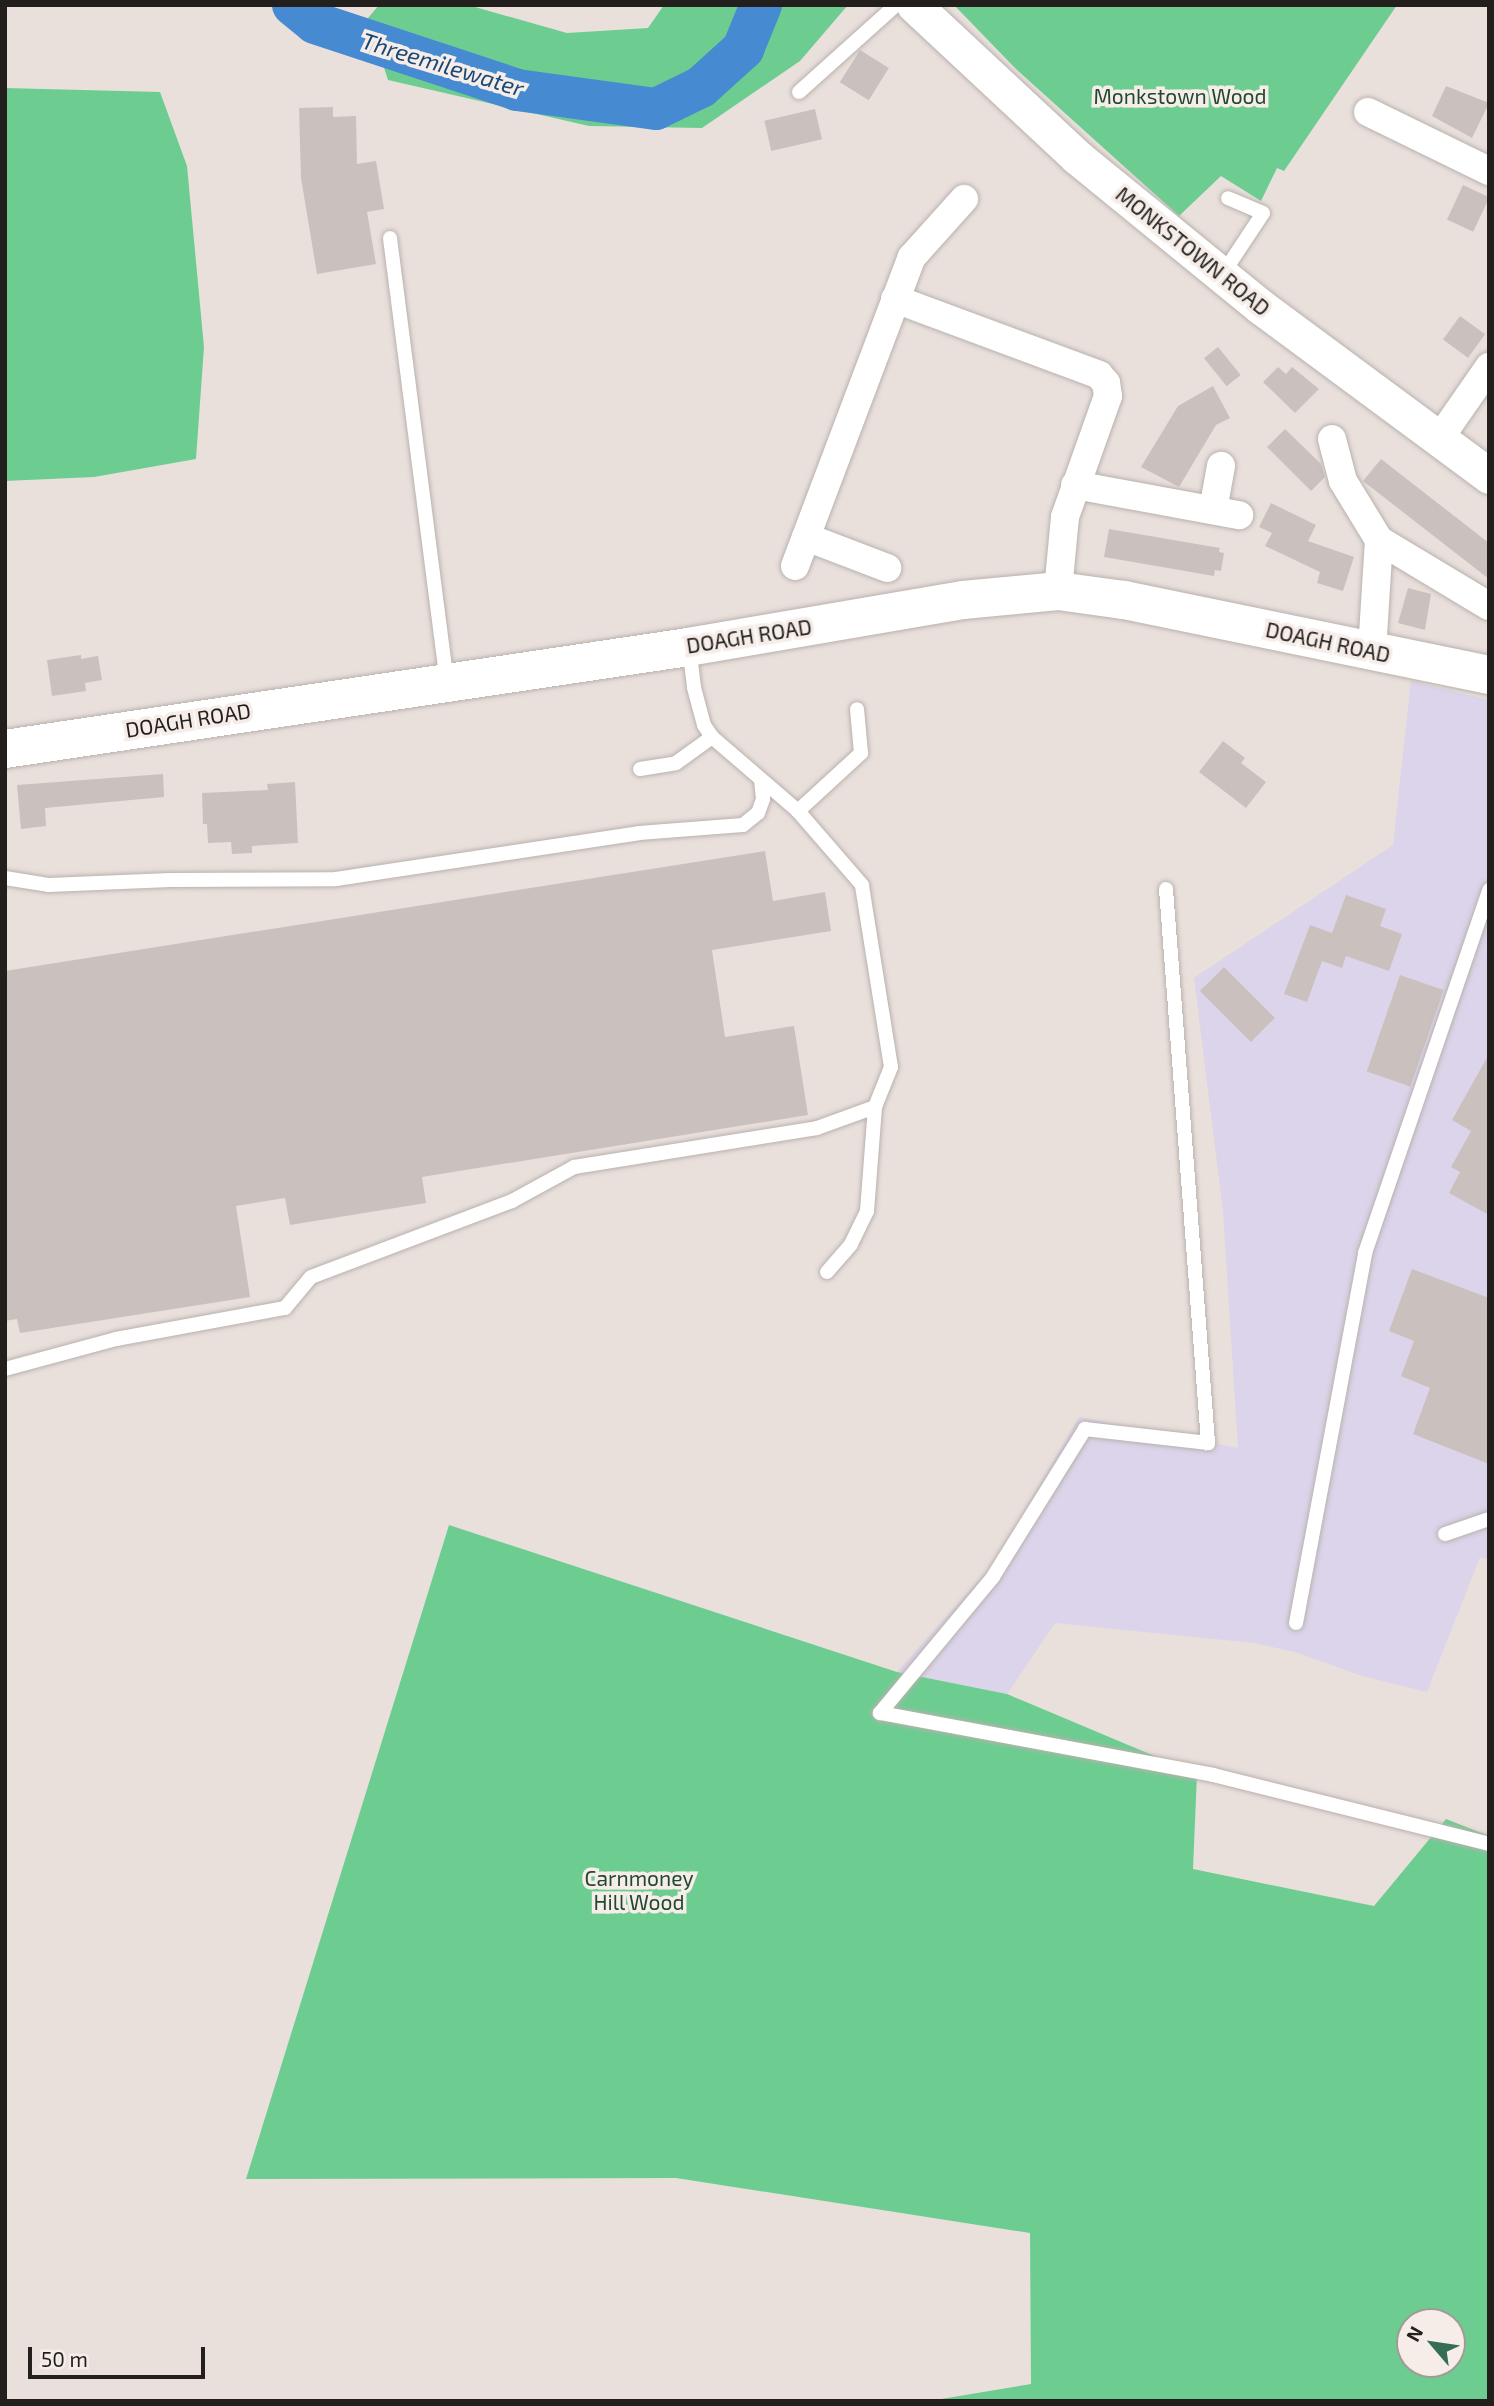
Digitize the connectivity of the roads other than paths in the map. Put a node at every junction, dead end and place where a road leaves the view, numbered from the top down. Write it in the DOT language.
graph roads {
  1 [pos="896,5"];
  2 [pos="914,5"];
  3 [pos="799,92"];
  4 [pos="1367,112"];
  5 [pos="1487,166"];
  6 [pos="1228,198"];
  7 [pos="964,199"];
  8 [pos="390,238"];
  9 [pos="1222,275"];
  10 [pos="895,299"];
  11 [pos="1489,367"];
  12 [pos="1332,439"];
  13 [pos="1439,439"];
  14 [pos="1221,466"];
  15 [pos="1489,475"];
  16 [pos="1075,485"];
  17 [pos="806,537"];
  18 [pos="1379,540"];
  19 [pos="795,566"];
  20 [pos="887,568"];
  21 [pos="1058,591"];
  22 [pos="1489,606"];
  23 [pos="688,647"];
  24 [pos="1372,652"];
  25 [pos="1489,675"];
  26 [pos="447,682"];
  27 [pos="857,709"];
  28 [pos="712,737"];
  29 [pos="5,749"];
  30 [pos="640,769"];
  31 [pos="761,780"];
  32 [pos="798,811"];
  33 [pos="5,878"];
  34 [pos="1166,889"];
  35 [pos="1489,890"];
  36 [pos="875,1107"];
  37 [pos="828,1272"];
  38 [pos="5,1369"];
  39 [pos="1489,1519"];
  40 [pos="1445,1534"];
  41 [pos="1296,1623"];
  42 [pos="1489,1843"];
  1 -- 3 [label="lane"];
  2 -- 9 [label="street, MONKSTOWN ROAD"];
  4 -- 5 [label="street"];
  6 -- 9 [label="lane"];
  7 -- 10 [label="street"];
  8 -- 26 [label="lane"];
  9 -- 13 [label="street, MONKSTOWN ROAD"];
  10 -- 16 [label="street"];
  10 -- 17 [label="street"];
  11 -- 13 [label="street"];
  12 -- 18 [label="street"];
  13 -- 15 [label="street, MONKSTOWN ROAD"];
  14 -- 16 [label="street"];
  16 -- 21 [label="street"];
  17 -- 19 [label="street"];
  17 -- 20 [label="street"];
  18 -- 22 [label="street"];
  18 -- 24 [label="street"];
  21 -- 23 [label="main road, DOAGH ROAD"];
  21 -- 24 [label="main road, DOAGH ROAD"];
  23 -- 26 [label="main road, DOAGH ROAD"];
  23 -- 28 [label="lane"];
  24 -- 25 [label="main road, DOAGH ROAD"];
  26 -- 29 [label="main road, DOAGH ROAD"];
  27 -- 32 [label="lane"];
  28 -- 30 [label="lane"];
  28 -- 31 [label="lane"];
  31 -- 32 [label="lane"];
  31 -- 33 [label="lane"];
  32 -- 36 [label="lane"];
  34 -- 42 [label="lane"];
  35 -- 41 [label="lane"];
  36 -- 37 [label="lane"];
  36 -- 38 [label="lane"];
  39 -- 40 [label="lane"];
}
